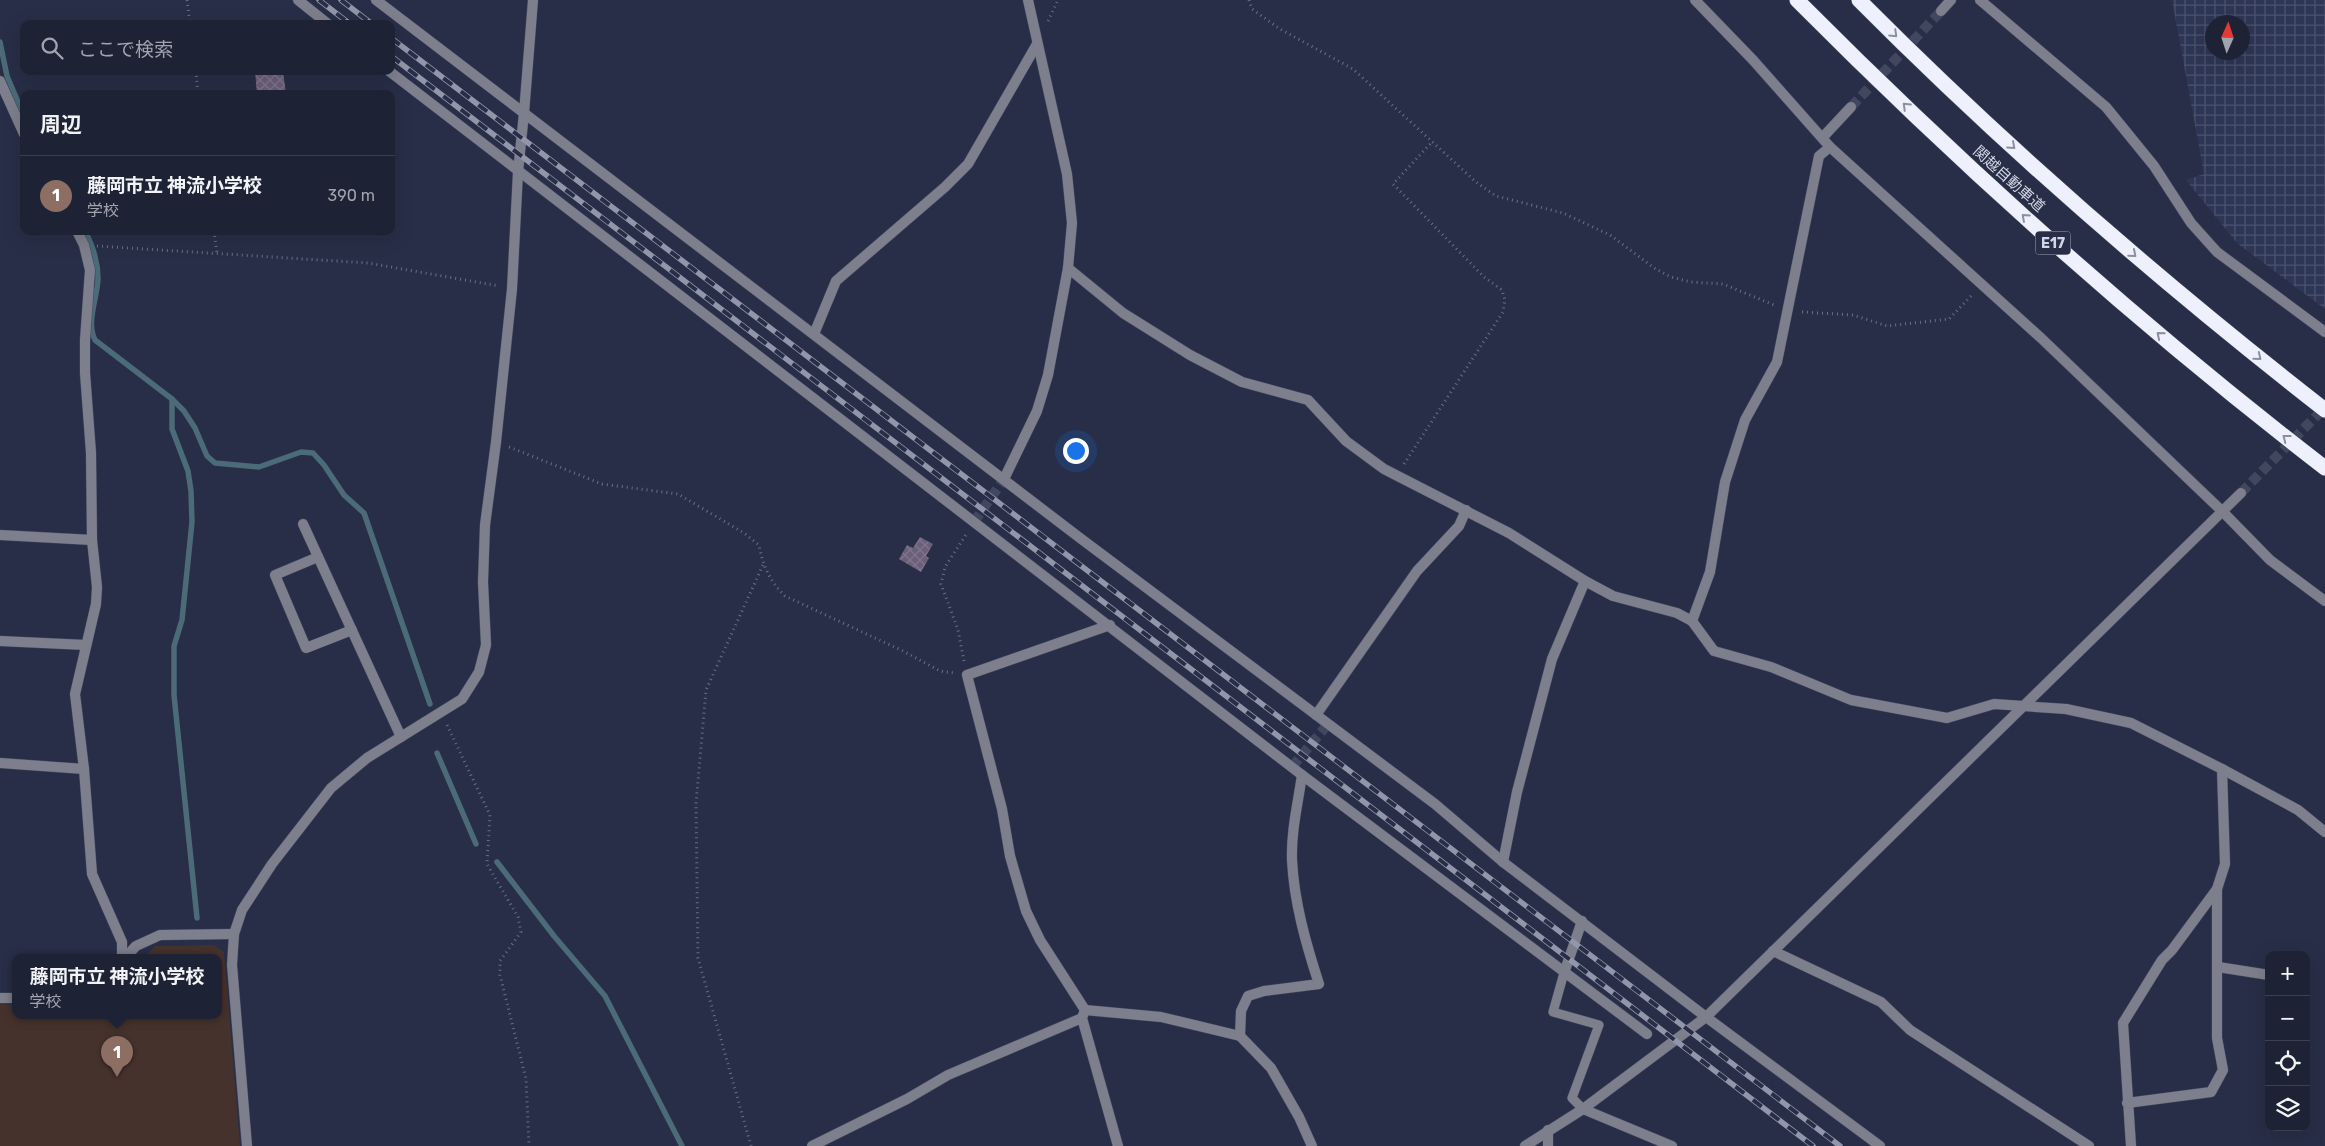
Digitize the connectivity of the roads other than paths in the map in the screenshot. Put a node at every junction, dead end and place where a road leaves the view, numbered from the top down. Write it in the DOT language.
graph roads {
  1 [pos="298,0"];
  2 [pos="376,0"];
  3 [pos="533,0"];
  4 [pos="1028,0"];
  5 [pos="1695,0"];
  6 [pos="1797,0"];
  7 [pos="1859,0"];
  8 [pos="1951,0"];
  9 [pos="1980,0"];
  10 [pos="1941,11"];
  11 [pos="323,20"];
  12 [pos="1037,44"];
  13 [pos="394,75"];
  14 [pos="0,81"];
  15 [pos="1850,107"];
  16 [pos="524,113"];
  17 [pos="20,125"];
  18 [pos="1823,136"];
  19 [pos="1830,146"];
  20 [pos="518,172"];
  21 [pos="80,235"];
  22 [pos="1068,268"];
  23 [pos="2325,332"];
  24 [pos="814,334"];
  25 [pos="2325,410"];
  26 [pos="2325,468"];
  27 [pos="1004,479"];
  28 [pos="2241,493"];
  29 [pos="1466,510"];
  30 [pos="2223,512"];
  31 [pos="303,524"];
  32 [pos="0,534"];
  33 [pos="92,540"];
  34 [pos="318,557"];
  35 [pos="1585,581"];
  36 [pos="2325,601"];
  37 [pos="1692,620"];
  38 [pos="1110,625"];
  39 [pos="352,630"];
  40 [pos="0,641"];
  41 [pos="86,645"];
  42 [pos="2021,707"];
  43 [pos="1316,715"];
  44 [pos="401,737"];
  45 [pos="0,763"];
  46 [pos="84,769"];
  47 [pos="2222,769"];
  48 [pos="1302,775"];
  49 [pos="2325,832"];
  50 [pos="1503,862"];
  51 [pos="2217,889"];
  52 [pos="1582,921"];
  53 [pos="234,934"];
  54 [pos="1773,951"];
  55 [pos="123,954"];
  56 [pos="127,954"];
  57 [pos="2218,967"];
  58 [pos="1564,973"];
  59 [pos="2265,974"];
  60 [pos="1084,1014"];
  61 [pos="1706,1017"];
  62 [pos="1647,1034"];
  63 [pos="1240,1036"];
  64 [pos="2127,1103"];
  65 [pos="1583,1109"];
  66 [pos="1548,1130"];
  67 [pos="247,1146"];
  68 [pos="812,1146"];
  69 [pos="1118,1146"];
  70 [pos="1312,1146"];
  71 [pos="1525,1146"];
  72 [pos="1548,1146"];
  73 [pos="1672,1146"];
  74 [pos="1880,1146"];
  75 [pos="2089,1146"];
  76 [pos="2131,1146"];
  1 -- 11 [label="street"];
  2 -- 16 [label="street"];
  3 -- 16 [label="street"];
  4 -- 12 [label="street"];
  5 -- 18 [label="street"];
  26 -- 6 [label="highway, 関越自動車道 / E17, one-way"];
  7 -- 25 [label="highway, 関越自動車道, one-way"];
  8 -- 10 [label="street"];
  9 -- 23 [label="street"];
  12 -- 22 [label="street"];
  12 -- 24 [label="street"];
  13 -- 20 [label="street"];
  14 -- 17 [label="street"];
  15 -- 18 [label="street"];
  16 -- 20 [label="street"];
  16 -- 24 [label="street"];
  18 -- 19 [label="street"];
  19 -- 30 [label="street"];
  19 -- 37 [label="street"];
  20 -- 38 [label="street"];
  20 -- 44 [label="street"];
  21 -- 33 [label="street"];
  22 -- 27 [label="street"];
  22 -- 29 [label="street"];
  24 -- 27 [label="street"];
  27 -- 43 [label="street"];
  28 -- 30 [label="street"];
  29 -- 35 [label="street"];
  29 -- 43 [label="street"];
  30 -- 36 [label="street"];
  30 -- 42 [label="street"];
  31 -- 34 [label="street"];
  32 -- 33 [label="street"];
  33 -- 41 [label="street"];
  34 -- 39 [label="street"];
  34 -- 39 [label="street"];
  35 -- 37 [label="street"];
  35 -- 50 [label="street"];
  37 -- 42 [label="street"];
  38 -- 48 [label="street"];
  38 -- 60 [label="street"];
  39 -- 44 [label="street"];
  40 -- 41 [label="street"];
  41 -- 46 [label="street"];
  42 -- 47 [label="street"];
  42 -- 54 [label="street"];
  43 -- 50 [label="street"];
  44 -- 53 [label="street"];
  45 -- 46 [label="street"];
  46 -- 55 [label="street"];
  47 -- 49 [label="street"];
  47 -- 51 [label="street"];
  48 -- 58 [label="street"];
  48 -- 63 [label="street"];
  50 -- 52 [label="street"];
  51 -- 57 [label="street"];
  51 -- 64 [label="street"];
  52 -- 58 [label="street"];
  52 -- 61 [label="street"];
  53 -- 56 [label="street"];
  53 -- 67 [label="street"];
  54 -- 61 [label="street"];
  54 -- 75 [label="street"];
  57 -- 59 [label="street"];
  57 -- 64 [label="street"];
  58 -- 62 [label="street"];
  58 -- 65 [label="lane"];
  60 -- 63 [label="street"];
  60 -- 68 [label="street"];
  60 -- 69 [label="street"];
  61 -- 65 [label="street"];
  61 -- 74 [label="street"];
  63 -- 70 [label="street"];
  64 -- 76 [label="street"];
  65 -- 66 [label="street"];
  65 -- 73 [label="street"];
  66 -- 71 [label="street"];
  66 -- 72 [label="street"];
}
